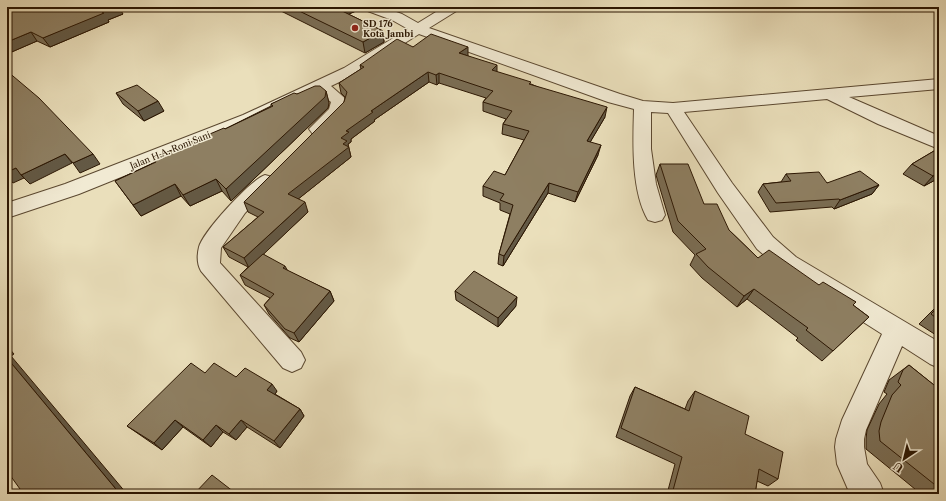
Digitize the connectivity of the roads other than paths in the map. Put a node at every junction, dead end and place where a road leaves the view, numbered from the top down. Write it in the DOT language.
graph roads {
  1 [pos="370,7"];
  2 [pos="453,7"];
  3 [pos="418,29"];
  4 [pos="939,84"];
  5 [pos="320,85"];
  6 [pos="829,94"];
  7 [pos="642,106"];
  8 [pos="673,108"];
  9 [pos="939,142"];
  10 [pos="304,143"];
  11 [pos="277,170"];
  12 [pos="7,211"];
  13 [pos="655,216"];
  14 [pos="896,331"];
  15 [pos="939,356"];
  16 [pos="292,360"];
  17 [pos="869,494"];
  1 -- 3 [label="street"];
  2 -- 3 [label="street, Jalan H.A. Roni Sani"];
  3 -- 5 [label="street, Jalan H.A. Roni Sani"];
  3 -- 7 [label="street"];
  4 -- 6 [label="street"];
  5 -- 10 [label="street"];
  5 -- 12 [label="street, Jalan H.A. Roni Sani"];
  6 -- 8 [label="street"];
  6 -- 9 [label="street"];
  7 -- 8 [label="street"];
  7 -- 13 [label="street"];
  8 -- 14 [label="street"];
  11 -- 16 [label="street"];
  14 -- 15 [label="street"];
  14 -- 17 [label="street"];
}
